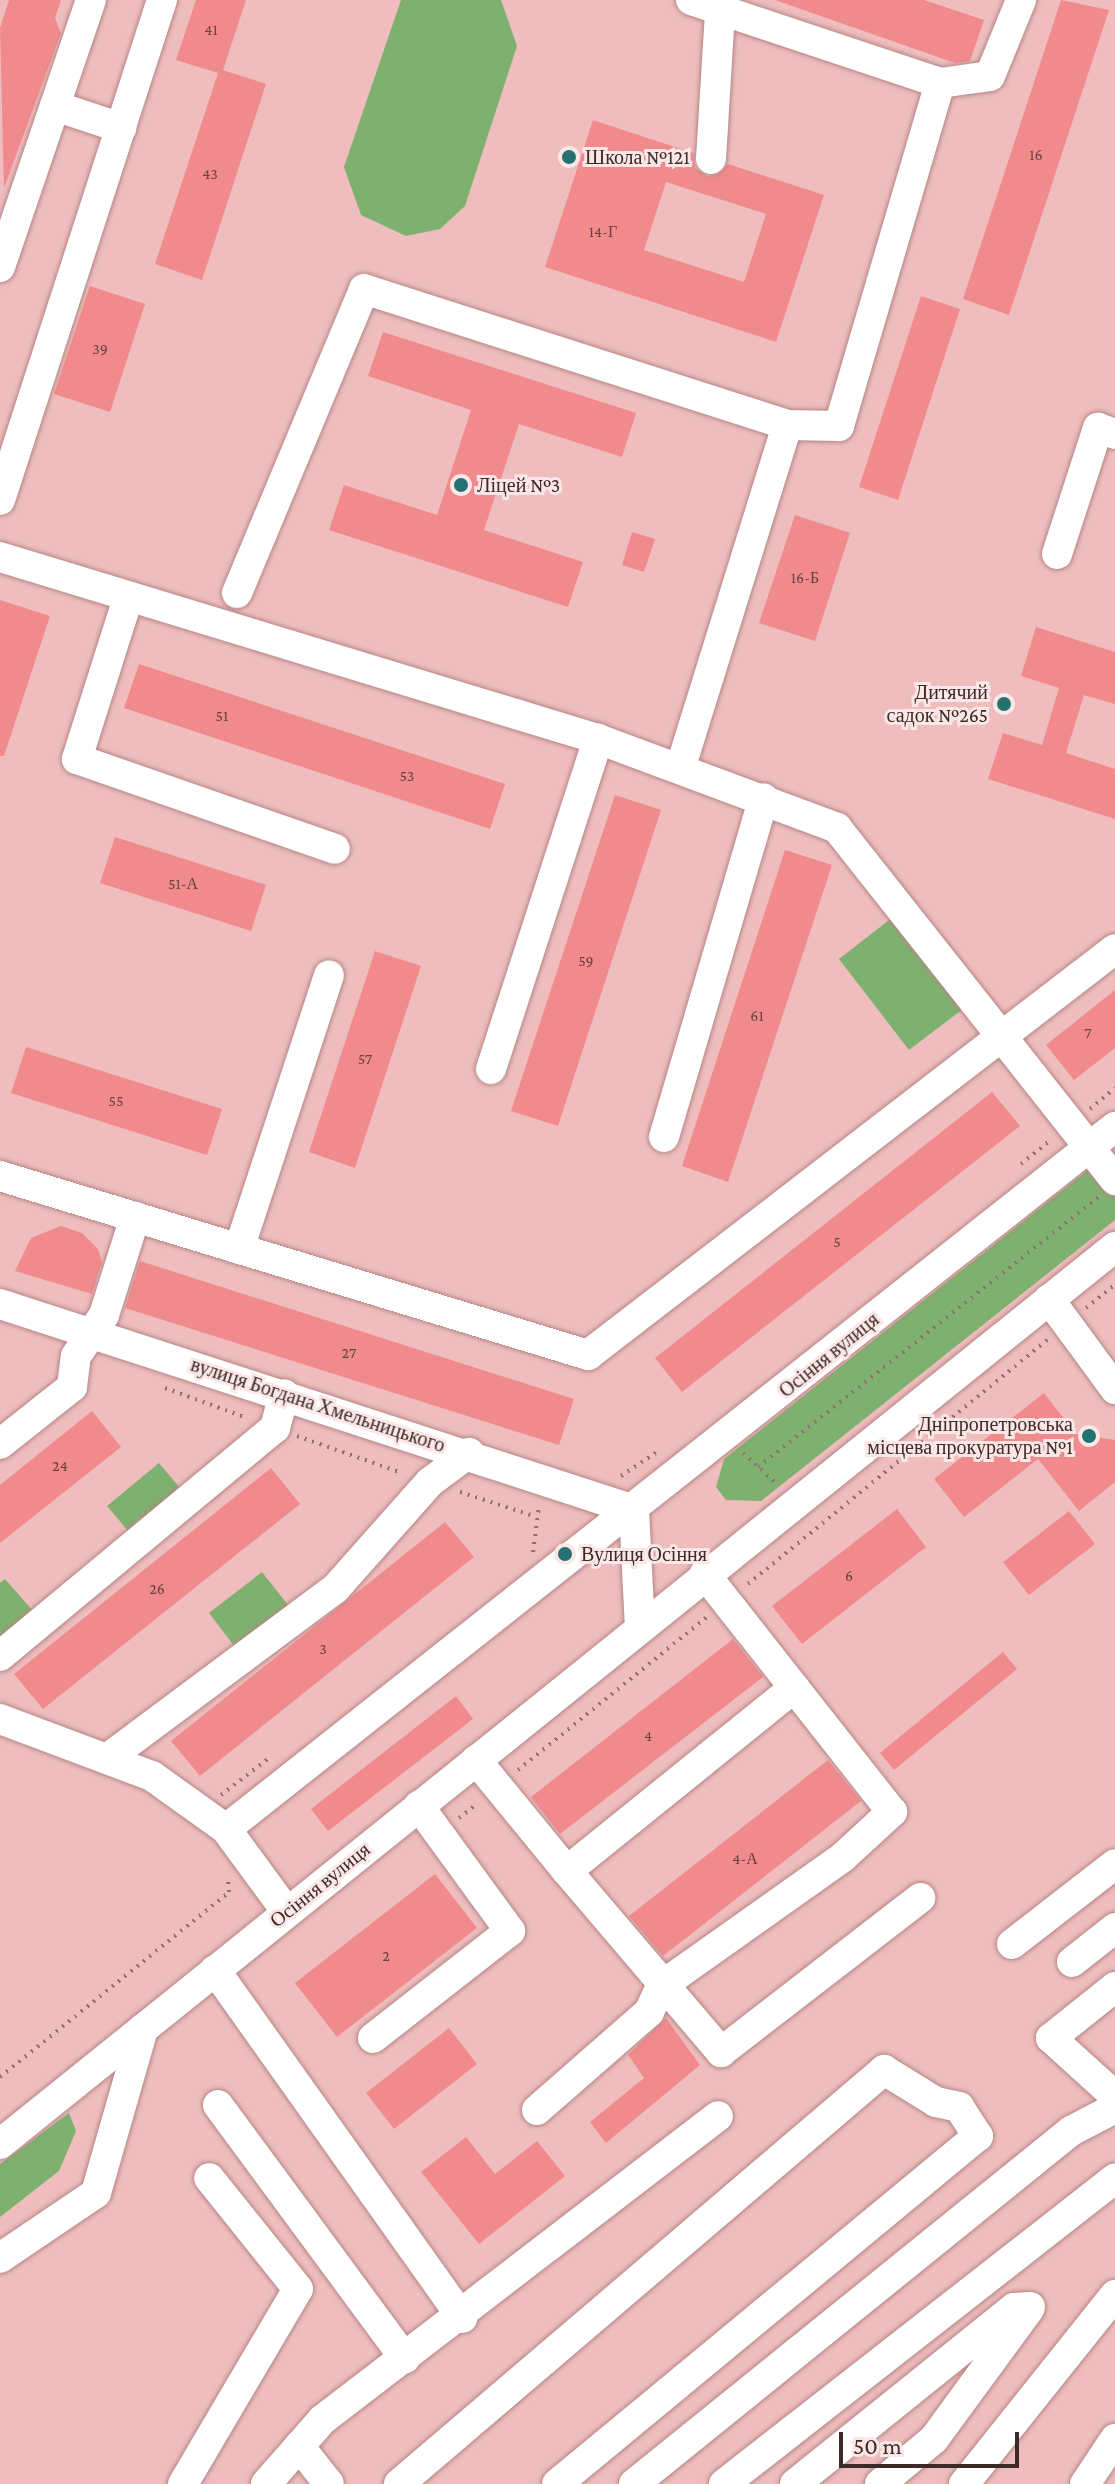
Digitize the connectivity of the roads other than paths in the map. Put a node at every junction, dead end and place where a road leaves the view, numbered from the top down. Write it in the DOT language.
graph roads {
  1 [pos="91,0"];
  2 [pos="162,0"];
  3 [pos="691,0"];
  4 [pos="1021,0"];
  5 [pos="720,10"];
  6 [pos="940,83"];
  7 [pos="55,106"];
  8 [pos="121,128"];
  9 [pos="711,159"];
  10 [pos="0,267"];
  11 [pos="787,425"];
  12 [pos="1114,430"];
  13 [pos="0,500"];
  14 [pos="1057,554"];
  15 [pos="0,557"];
  16 [pos="237,593"];
  17 [pos="128,598"];
  18 [pos="598,739"];
  19 [pos="681,766"];
  20 [pos="764,798"];
  21 [pos="335,849"];
  22 [pos="1115,949"];
  23 [pos="329,975"];
  24 [pos="1005,1037"];
  25 [pos="491,1069"];
  26 [pos="1115,1127"];
  27 [pos="664,1137"];
  28 [pos="1088,1148"];
  29 [pos="0,1176"];
  30 [pos="1109,1187"];
  31 [pos="135,1217"];
  32 [pos="1115,1247"];
  33 [pos="239,1249"];
  34 [pos="1049,1299"];
  35 [pos="0,1304"];
  36 [pos="90,1332"];
  37 [pos="1115,1389"];
  38 [pos="284,1394"];
  39 [pos="0,1444"];
  40 [pos="469,1453"];
  41 [pos="634,1510"];
  42 [pos="705,1574"];
  43 [pos="640,1627"];
  44 [pos="0,1656"];
  45 [pos="794,1688"];
  46 [pos="0,1719"];
  47 [pos="108,1758"];
  48 [pos="476,1760"];
  49 [pos="419,1806"];
  50 [pos="226,1829"];
  51 [pos="1115,1864"];
  52 [pos="567,1871"];
  53 [pos="920,1898"];
  54 [pos="287,1912"];
  55 [pos="1115,1928"];
  56 [pos="1012,1944"];
  57 [pos="1072,1962"];
  58 [pos="215,1970"];
  59 [pos="661,1986"];
  60 [pos="1115,1987"];
  61 [pos="143,2029"];
  62 [pos="373,2038"];
  63 [pos="1115,2096"];
  64 [pos="218,2105"];
  65 [pos="1115,2108"];
  66 [pos="537,2110"];
  67 [pos="718,2116"];
  68 [pos="0,2144"];
  69 [pos="209,2178"];
  70 [pos="1115,2179"];
  71 [pos="0,2258"];
  72 [pos="1115,2295"];
  73 [pos="462,2318"];
  74 [pos="405,2359"];
  75 [pos="934,2439"];
  76 [pos="1115,2439"];
  77 [pos="299,2446"];
  78 [pos="183,2484"];
  79 [pos="266,2484"];
  80 [pos="329,2484"];
  81 [pos="399,2484"];
  82 [pos="557,2484"];
  83 [pos="634,2484"];
  84 [pos="724,2484"];
  85 [pos="795,2484"];
  86 [pos="880,2484"];
  87 [pos="898,2484"];
  88 [pos="964,2484"];
  89 [pos="1085,2484"];
  1 -- 7 [label="street"];
  2 -- 8 [label="street"];
  3 -- 5 [label="street"];
  4 -- 6 [label="street"];
  5 -- 6 [label="street"];
  5 -- 9 [label="street"];
  6 -- 11 [label="street"];
  7 -- 8 [label="street"];
  7 -- 10 [label="street"];
  8 -- 13 [label="street"];
  11 -- 16 [label="street"];
  11 -- 19 [label="street"];
  12 -- 14 [label="street"];
  15 -- 17 [label="street"];
  17 -- 18 [label="street"];
  17 -- 21 [label="street"];
  18 -- 19 [label="street"];
  18 -- 25 [label="street"];
  19 -- 20 [label="street"];
  20 -- 24 [label="street"];
  20 -- 27 [label="street"];
  22 -- 24 [label="street"];
  23 -- 33 [label="street"];
  24 -- 28 [label="street"];
  24 -- 33 [label="street"];
  26 -- 28 [label="street, Осіння вулиця"];
  28 -- 30 [label="street"];
  28 -- 41 [label="street, Осіння вулиця"];
  29 -- 31 [label="street"];
  31 -- 33 [label="street"];
  31 -- 36 [label="street"];
  32 -- 34 [label="street, Осіння вулиця"];
  34 -- 37 [label="street"];
  34 -- 42 [label="street, Осіння вулиця"];
  35 -- 36 [label="street, вулиця Богдана Хмельницького"];
  36 -- 38 [label="street, вулиця Богдана Хмельницького"];
  36 -- 39 [label="street"];
  38 -- 40 [label="street, вулиця Богдана Хмельницького"];
  38 -- 44 [label="street"];
  40 -- 41 [label="street, вулиця Богдана Хмельницького"];
  40 -- 47 [label="street"];
  41 -- 43 [label="street"];
  41 -- 50 [label="street, Осіння вулиця"];
  42 -- 43 [label="street, Осіння вулиця"];
  42 -- 45 [label="street"];
  43 -- 48 [label="street, Осіння вулиця"];
  45 -- 52 [label="street"];
  45 -- 59 [label="street"];
  46 -- 47 [label="street"];
  47 -- 50 [label="street"];
  48 -- 49 [label="street, Осіння вулиця"];
  48 -- 52 [label="street"];
  49 -- 54 [label="street, Осіння вулиця"];
  49 -- 62 [label="street"];
  50 -- 54 [label="street"];
  51 -- 56 [label="street"];
  52 -- 59 [label="street"];
  53 -- 59 [label="street"];
  54 -- 58 [label="street, Осіння вулиця"];
  55 -- 57 [label="street"];
  58 -- 61 [label="street, Осіння вулиця"];
  58 -- 73 [label="street"];
  59 -- 66 [label="street"];
  60 -- 63 [label="street"];
  61 -- 68 [label="street, Осіння вулиця"];
  61 -- 71 [label="street"];
  64 -- 74 [label="street"];
  65 -- 83 [label="street"];
  67 -- 73 [label="street"];
  69 -- 78 [label="street"];
  70 -- 84 [label="street"];
  72 -- 88 [label="street"];
  73 -- 74 [label="street"];
  74 -- 77 [label="street"];
  75 -- 85 [label="street"];
  75 -- 86 [label="street"];
  75 -- 87 [label="street"];
  76 -- 89 [label="street"];
  77 -- 79 [label="street"];
  77 -- 80 [label="street"];
  81 -- 82 [label="street"];
}
